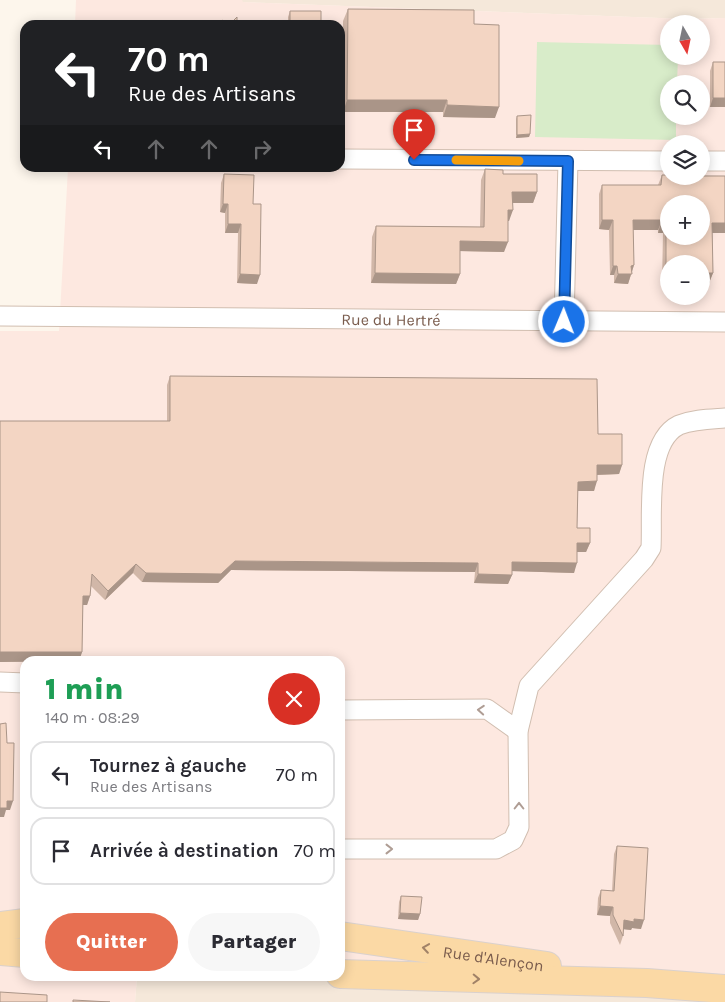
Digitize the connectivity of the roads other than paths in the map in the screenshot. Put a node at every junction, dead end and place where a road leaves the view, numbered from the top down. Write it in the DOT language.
graph roads {
  1 [pos="345,159"];
  2 [pos="568,161"];
  3 [pos="660,161"];
  4 [pos="710,161"];
  5 [pos="725,161"];
  6 [pos="0,316"];
  7 [pos="564,322"];
  8 [pos="725,322"];
  9 [pos="725,418"];
  10 [pos="0,682"];
  11 [pos="20,683"];
  12 [pos="345,710"];
  13 [pos="518,731"];
  14 [pos="345,849"];
  15 [pos="20,924"];
  16 [pos="0,926"];
  17 [pos="345,937"];
  18 [pos="0,951"];
  19 [pos="20,953"];
  20 [pos="345,974"];
  21 [pos="647,983"];
  22 [pos="725,989"];
  1 -- 2 [label="street"];
  2 -- 3 [label="street"];
  2 -- 7 [label="street"];
  4 -- 5 [label="street"];
  6 -- 7 [label="street, Rue du Hertré"];
  7 -- 8 [label="street, Rue du Hertré"];
  9 -- 13 [label="street"];
  10 -- 11 [label="street"];
  13 -- 12 [label="street, one-way"];
  14 -- 13 [label="street, one-way"];
  15 -- 16 [label="main road"];
  21 -- 17 [label="main road, Rue d'Alençon, one-way"];
  18 -- 19 [label="main road"];
  20 -- 21 [label="main road, Rue d'Alençon, one-way"];
  21 -- 22 [label="main road, Rue d'Alençon"];
}
